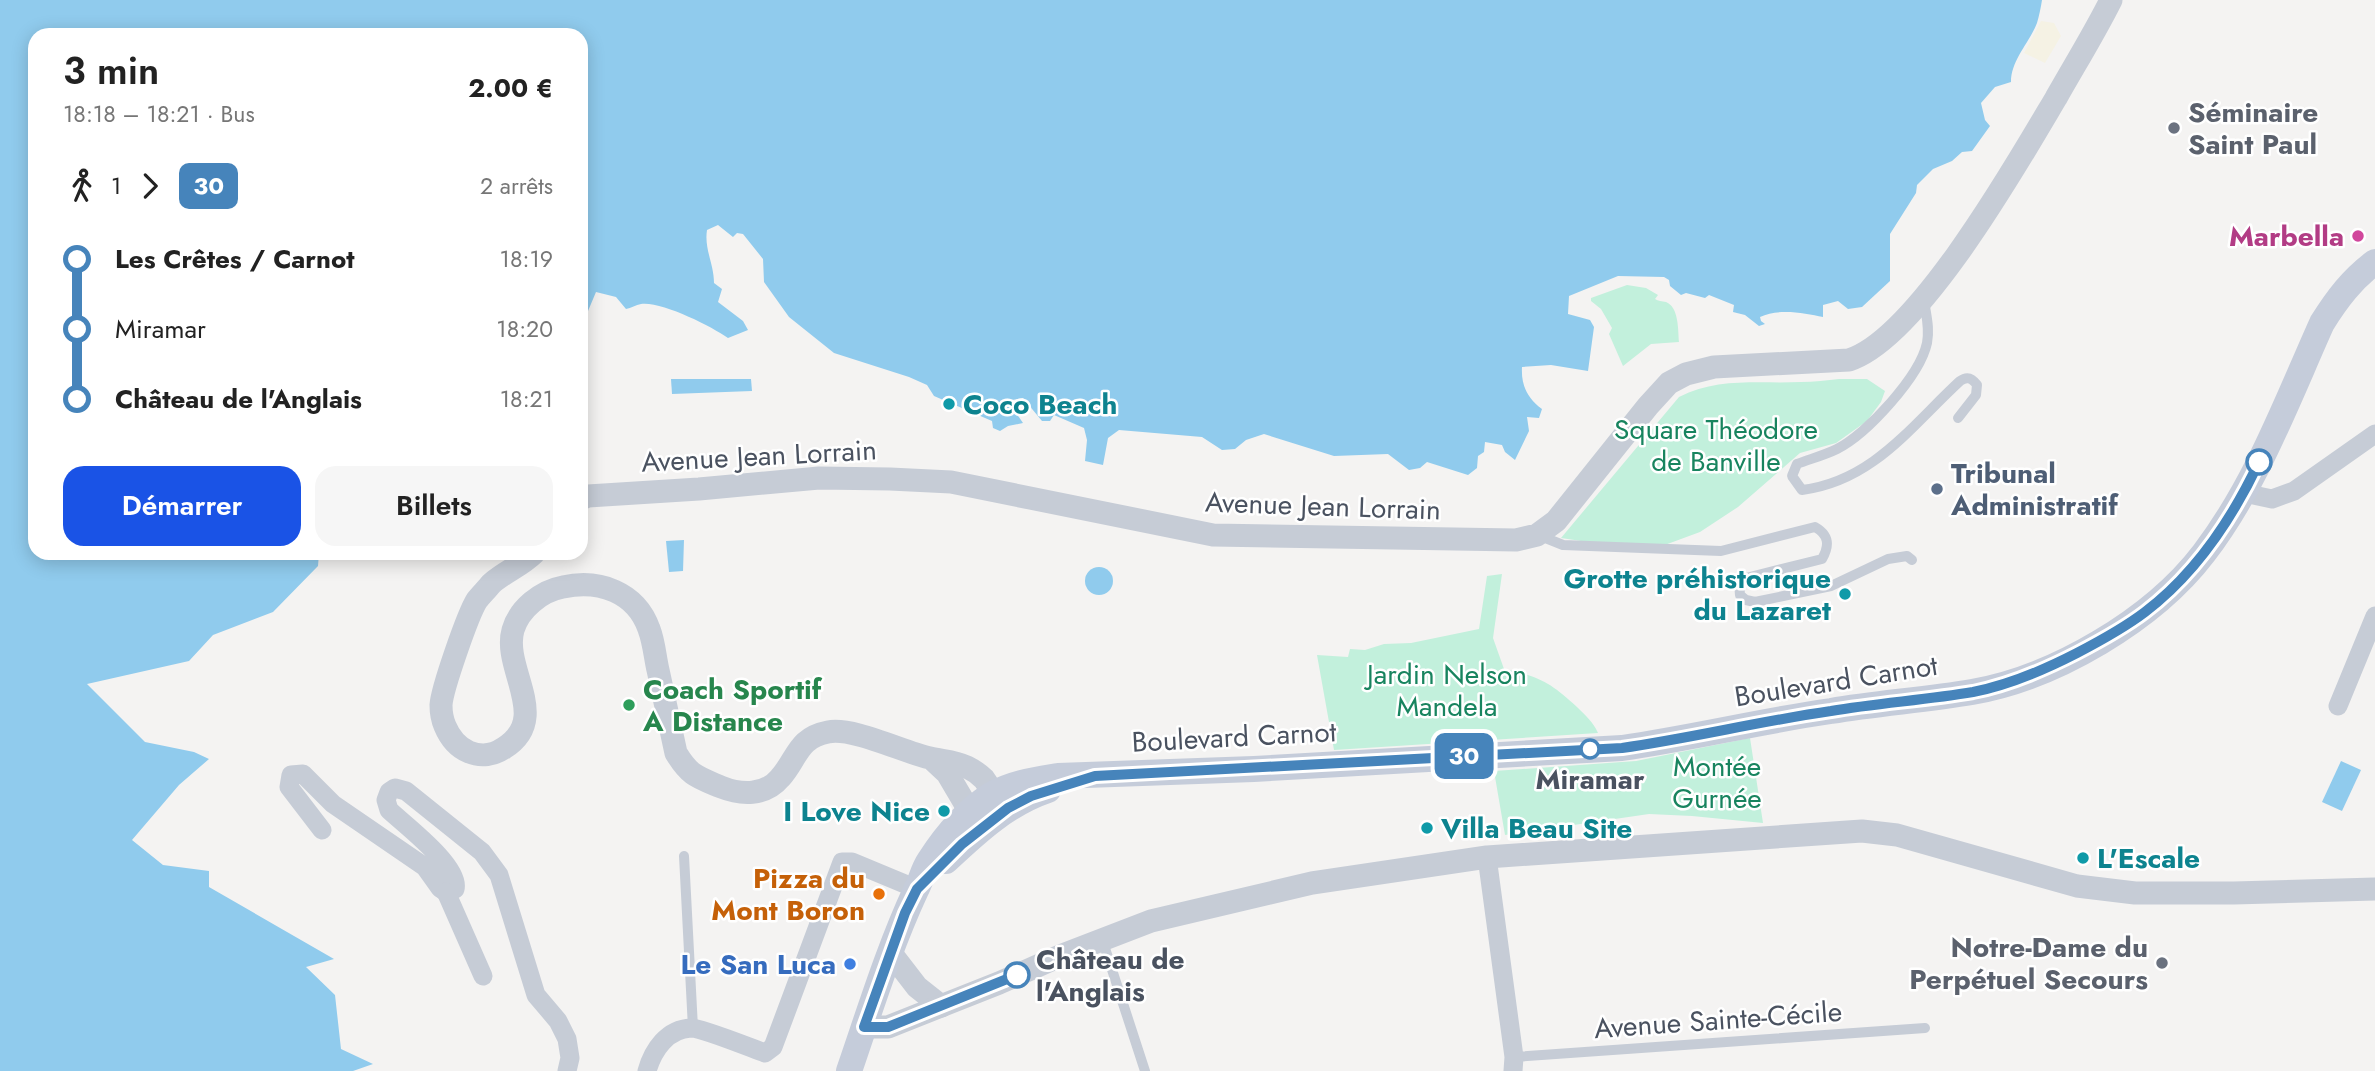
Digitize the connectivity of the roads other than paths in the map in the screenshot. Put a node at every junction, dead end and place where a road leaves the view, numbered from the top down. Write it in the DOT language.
graph roads {
  1 [pos="2111,0"];
  2 [pos="2375,262"];
  3 [pos="1923,296"];
  4 [pos="1958,418"];
  5 [pos="2375,434"];
  6 [pos="2244,493"];
  7 [pos="588,498"];
  8 [pos="1537,535"];
  9 [pos="527,560"];
  10 [pos="1912,561"];
  11 [pos="2375,616"];
  12 [pos="2338,706"];
  13 [pos="985,808"];
  14 [pos="322,830"];
  15 [pos="684,856"];
  16 [pos="1487,857"];
  17 [pos="917,889"];
  18 [pos="2375,889"];
  19 [pos="446,892"];
  20 [pos="1102,939"];
  21 [pos="890,952"];
  22 [pos="482,976"];
  23 [pos="941,1006"];
  24 [pos="864,1027"];
  25 [pos="693,1028"];
  26 [pos="1925,1028"];
  27 [pos="1513,1064"];
  28 [pos="567,1071"];
  29 [pos="647,1071"];
  30 [pos="849,1071"];
  31 [pos="1144,1071"];
  1 -- 3 [label="street"];
  2 -- 6 [label="main road, Boulevard Carnot"];
  3 -- 4 [label="lane"];
  3 -- 8 [label="street"];
  5 -- 6 [label="street"];
  6 -- 13 [label="main road, Boulevard Carnot"];
  7 -- 8 [label="street, Avenue Jean Lorrain"];
  8 -- 10 [label="lane"];
  9 -- 13 [label="street"];
  11 -- 12 [label="street"];
  13 -- 17 [label="main road, Boulevard Carnot"];
  14 -- 19 [label="street"];
  15 -- 25 [label="lane"];
  16 -- 18 [label="street"];
  16 -- 20 [label="street"];
  16 -- 27 [label="street"];
  17 -- 21 [label="main road"];
  17 -- 25 [label="street"];
  19 -- 22 [label="street"];
  19 -- 28 [label="street"];
  20 -- 23 [label="street"];
  20 -- 31 [label="lane"];
  21 -- 23 [label="street"];
  21 -- 24 [label="main road"];
  23 -- 24 [label="street"];
  24 -- 30 [label="main road"];
  25 -- 29 [label="street"];
  26 -- 27 [label="lane, Avenue Sainte-Cécile"];
}
